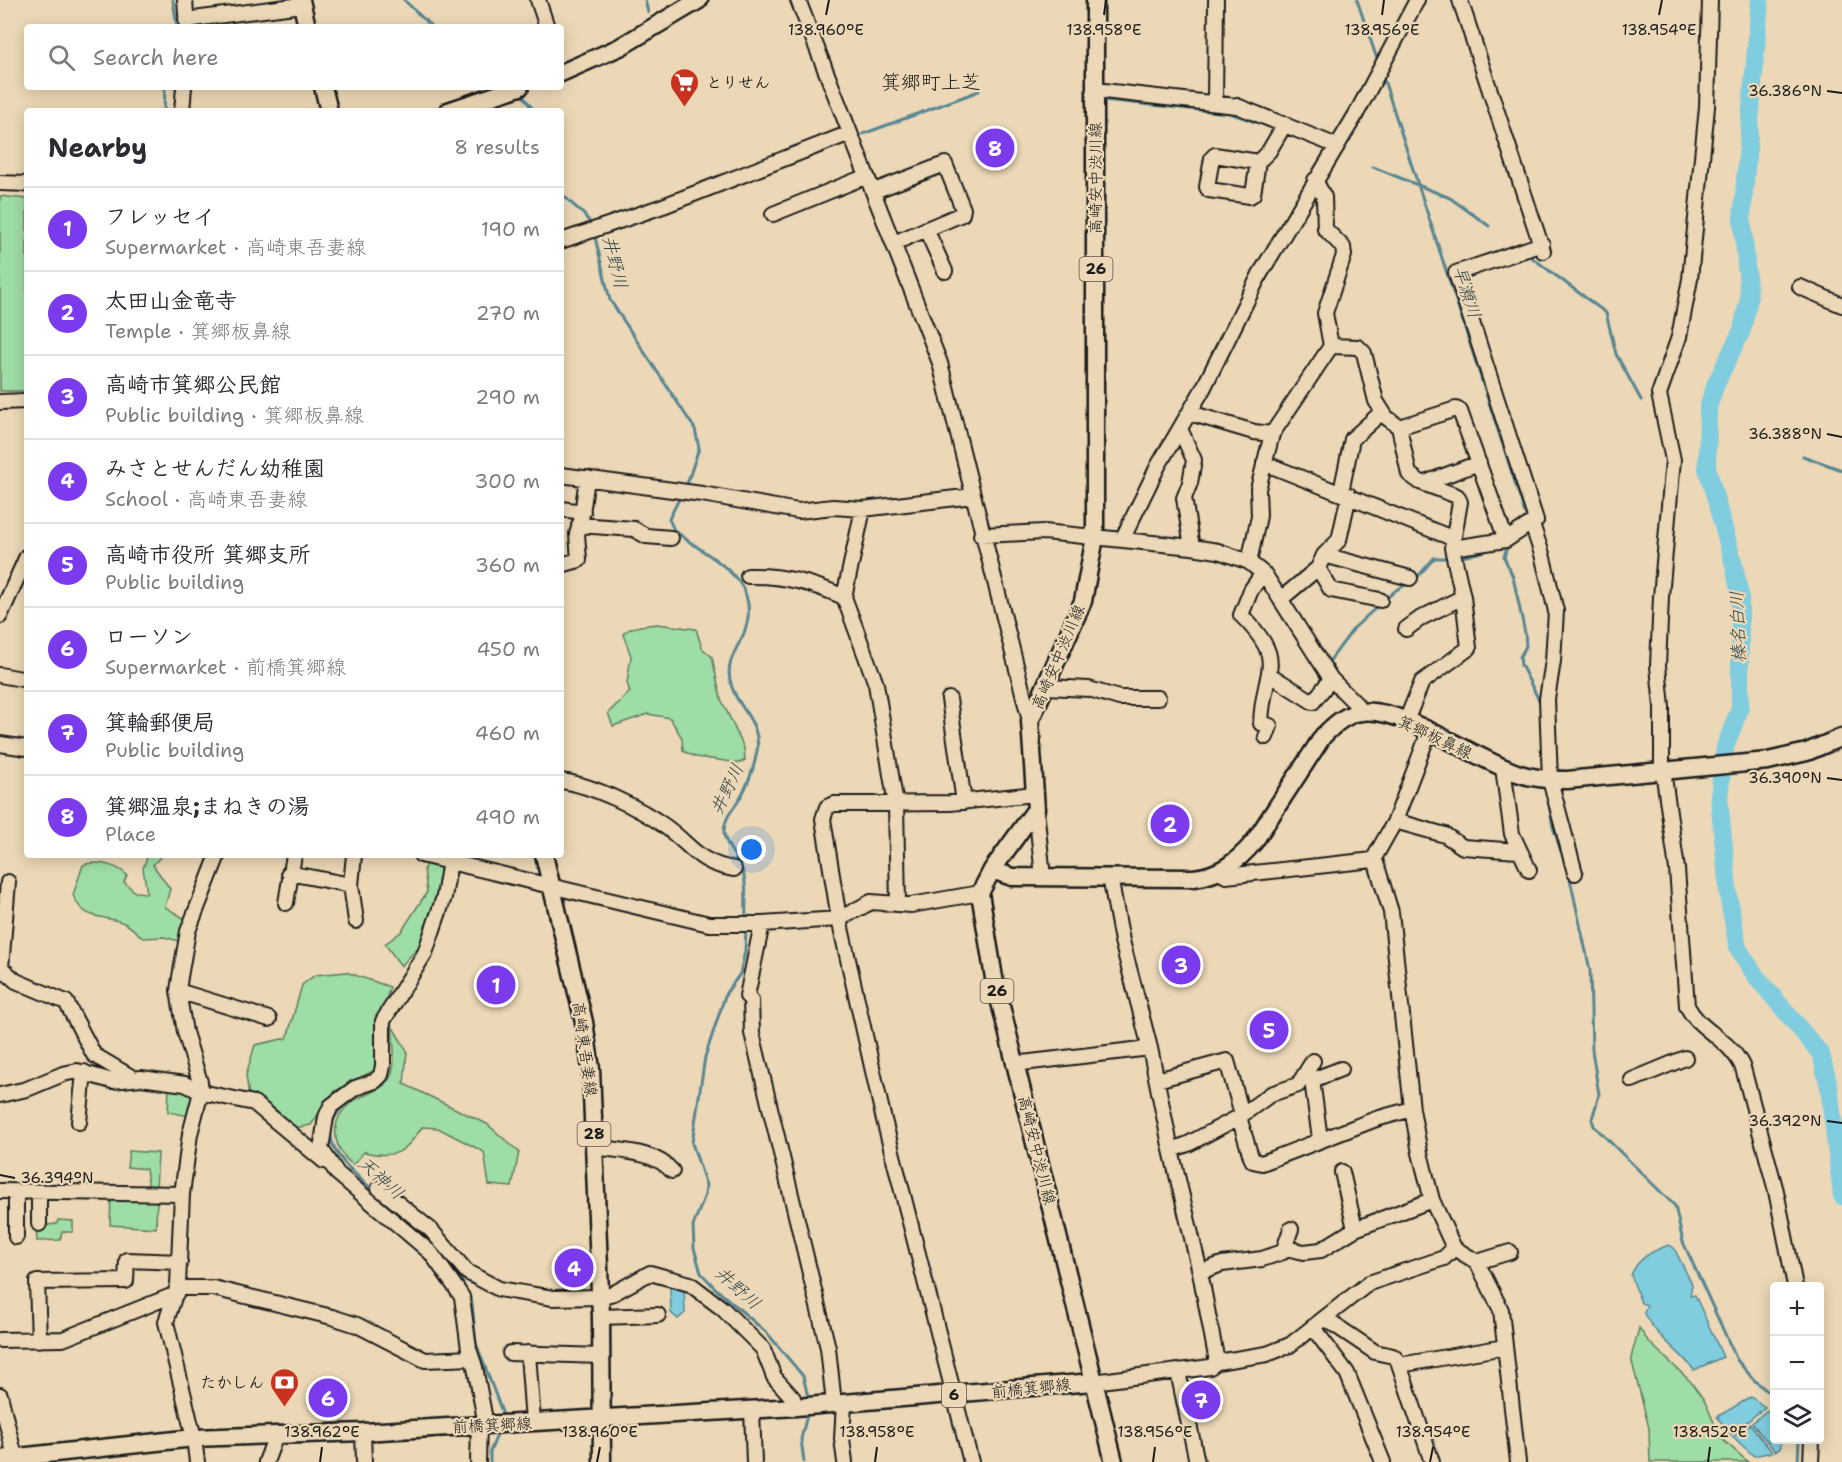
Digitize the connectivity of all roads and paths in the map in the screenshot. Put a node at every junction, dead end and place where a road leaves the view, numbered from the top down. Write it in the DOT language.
graph roads {
  1 [pos="185,0"];
  2 [pos="537,0"];
  3 [pos="699,0"];
  4 [pos="798,0"];
  5 [pos="1095,0"];
  6 [pos="1216,0"];
  7 [pos="1417,0"];
  8 [pos="1460,0"];
  9 [pos="1710,0"];
  10 [pos="301,2"];
  11 [pos="187,24"];
  12 [pos="306,24"];
  13 [pos="546,24"];
  14 [pos="564,71"];
  15 [pos="184,90"];
  16 [pos="324,90"];
  17 [pos="510,90"];
  18 [pos="1095,90"];
  19 [pos="1215,103"];
  20 [pos="182,108"];
  21 [pos="328,108"];
  22 [pos="456,108"];
  23 [pos="1285,124"];
  24 [pos="850,133"];
  25 [pos="1337,146"];
  26 [pos="1258,162"];
  27 [pos="867,176"];
  28 [pos="1315,180"];
  29 [pos="0,183"];
  30 [pos="24,184"];
  31 [pos="874,191"];
  32 [pos="773,214"];
  33 [pos="926,229"];
  34 [pos="564,240"];
  35 [pos="894,243"];
  36 [pos="945,271"];
  37 [pos="1800,286"];
  38 [pos="1842,305"];
  39 [pos="1331,346"];
  40 [pos="24,401"];
  41 [pos="0,402"];
  42 [pos="1382,412"];
  43 [pos="1190,413"];
  44 [pos="1399,427"];
  45 [pos="1180,429"];
  46 [pos="1272,434"];
  47 [pos="1264,463"];
  48 [pos="1479,463"];
  49 [pos="564,475"];
  50 [pos="587,478"];
  51 [pos="1426,485"];
  52 [pos="1345,493"];
  53 [pos="973,496"];
  54 [pos="863,509"];
  55 [pos="564,510"];
  56 [pos="581,518"];
  57 [pos="1532,524"];
  58 [pos="981,535"];
  59 [pos="1095,537"];
  60 [pos="671,538"];
  61 [pos="1122,540"];
  62 [pos="1506,540"];
  63 [pos="1452,543"];
  64 [pos="1192,547"];
  65 [pos="1324,555"];
  66 [pos="1249,562"];
  67 [pos="24,563"];
  68 [pos="564,564"];
  69 [pos="1318,568"];
  70 [pos="1263,573"];
  71 [pos="748,576"];
  72 [pos="1410,578"];
  73 [pos="844,597"];
  74 [pos="1463,597"];
  75 [pos="1281,599"];
  76 [pos="1380,600"];
  77 [pos="0,616"];
  78 [pos="1406,629"];
  79 [pos="0,675"];
  80 [pos="1270,675"];
  81 [pos="24,679"];
  82 [pos="1331,679"];
  83 [pos="1046,687"];
  84 [pos="1158,698"];
  85 [pos="949,699"];
  86 [pos="1359,712"];
  87 [pos="1030,721"];
  88 [pos="1406,721"];
  89 [pos="1429,732"];
  90 [pos="1266,737"];
  91 [pos="1842,737"];
  92 [pos="0,744"];
  93 [pos="24,748"];
  94 [pos="1503,768"];
  95 [pos="1666,770"];
  96 [pos="1550,780"];
  97 [pos="564,781"];
  98 [pos="964,802"];
  99 [pos="1035,802"];
  100 [pos="896,805"];
  101 [pos="1395,821"];
  102 [pos="1518,851"];
  103 [pos="217,858"];
  104 [pos="293,858"];
  105 [pos="354,858"];
  106 [pos="545,858"];
  107 [pos="451,859"];
  108 [pos="1373,860"];
  109 [pos="734,869"];
  110 [pos="992,870"];
  111 [pos="1529,870"];
  112 [pos="1219,872"];
  113 [pos="290,873"];
  114 [pos="1575,873"];
  115 [pos="1043,877"];
  116 [pos="1110,877"];
  117 [pos="8,882"];
  118 [pos="351,885"];
  119 [pos="553,887"];
  120 [pos="980,893"];
  121 [pos="286,903"];
  122 [pos="898,904"];
  123 [pos="839,920"];
  124 [pos="356,921"];
  125 [pos="751,924"];
  126 [pos="1,968"];
  127 [pos="178,991"];
  128 [pos="269,1019"];
  129 [pos="1150,1048"];
  130 [pos="1685,1058"];
  131 [pos="1313,1061"];
  132 [pos="1014,1064"];
  133 [pos="1341,1069"];
  134 [pos="84,1072"];
  135 [pos="133,1078"];
  136 [pos="1308,1079"];
  137 [pos="1157,1080"];
  138 [pos="1632,1080"];
  139 [pos="201,1092"];
  140 [pos="0,1095"];
  141 [pos="1412,1109"];
  142 [pos="1240,1116"];
  143 [pos="79,1122"];
  144 [pos="1320,1140"];
  145 [pos="595,1148"];
  146 [pos="1171,1150"];
  147 [pos="672,1171"];
  148 [pos="1342,1172"];
  149 [pos="338,1173"];
  150 [pos="379,1188"];
  151 [pos="0,1191"];
  152 [pos="16,1191"];
  153 [pos="39,1192"];
  154 [pos="182,1194"];
  155 [pos="1432,1200"];
  156 [pos="396,1211"];
  157 [pos="39,1224"];
  158 [pos="1291,1229"];
  159 [pos="1355,1229"];
  160 [pos="16,1237"];
  161 [pos="1285,1248"];
  162 [pos="1454,1248"];
  163 [pos="1510,1252"];
  164 [pos="180,1262"];
  165 [pos="1477,1262"];
  166 [pos="1200,1272"];
  167 [pos="1794,1282"];
  168 [pos="177,1291"];
  169 [pos="599,1297"];
  170 [pos="658,1315"];
  171 [pos="601,1317"];
  172 [pos="1326,1319"];
  173 [pos="1314,1329"];
  174 [pos="0,1340"];
  175 [pos="39,1340"];
  176 [pos="1504,1347"];
  177 [pos="510,1353"];
  178 [pos="528,1353"];
  179 [pos="601,1356"];
  180 [pos="472,1358"];
  181 [pos="1217,1362"];
  182 [pos="1400,1365"];
  183 [pos="1178,1372"];
  184 [pos="1093,1382"];
  185 [pos="0,1395"];
  186 [pos="953,1395"];
  187 [pos="839,1403"];
  188 [pos="804,1406"];
  189 [pos="752,1410"];
  190 [pos="602,1418"];
  191 [pos="533,1422"];
  192 [pos="490,1425"];
  193 [pos="363,1432"];
  194 [pos="276,1435"];
  195 [pos="194,1438"];
  196 [pos="1812,1444"];
  197 [pos="8,1458"];
  198 [pos="196,1462"];
  199 [pos="266,1462"];
  200 [pos="364,1462"];
  201 [pos="478,1462"];
  202 [pos="602,1462"];
  203 [pos="754,1462"];
  204 [pos="846,1462"];
  205 [pos="971,1462"];
  206 [pos="1114,1462"];
  207 [pos="1197,1462"];
  208 [pos="1383,1462"];
  209 [pos="1432,1462"];
  210 [pos="1518,1462"];
  211 [pos="1811,1462"];
  1 -- 11 [label="street"];
  2 -- 13 [label="street"];
  3 -- 14 [label="main road"];
  4 -- 24 [label="street"];
  5 -- 18 [label="main road, 高崎安中渋川線 / 26"];
  6 -- 19 [label="street"];
  7 -- 25 [label="street"];
  8 -- 57 [label="street"];
  9 -- 95 [label="street"];
  10 -- 11 [label="street"];
  10 -- 12 [label="main road"];
  15 -- 20 [label="street"];
  16 -- 21 [label="main road"];
  17 -- 22 [label="main road"];
  18 -- 19 [label="street"];
  18 -- 59 [label="main road, 高崎安中渋川線 / 26"];
  19 -- 23 [label="street"];
  23 -- 25 [label="street"];
  23 -- 26 [label="street"];
  24 -- 27 [label="street"];
  24 -- 34 [label="street"];
  25 -- 28 [label="street"];
  27 -- 31 [label="street"];
  27 -- 32 [label="street"];
  28 -- 39 [label="street"];
  28 -- 43 [label="street"];
  29 -- 30 [label="street"];
  31 -- 33 [label="street"];
  31 -- 35 [label="street"];
  33 -- 35 [label="street"];
  33 -- 36 [label="street"];
  35 -- 53 [label="street"];
  37 -- 38 [label="street"];
  39 -- 42 [label="street"];
  39 -- 46 [label="street"];
  40 -- 41 [label="street"];
  42 -- 44 [label="street"];
  42 -- 52 [label="street"];
  43 -- 45 [label="street"];
  43 -- 46 [label="street"];
  44 -- 48 [label="street"];
  44 -- 51 [label="street"];
  45 -- 61 [label="street"];
  45 -- 64 [label="street"];
  46 -- 47 [label="street"];
  47 -- 52 [label="street"];
  47 -- 66 [label="street"];
  48 -- 51 [label="street"];
  48 -- 62 [label="street"];
  49 -- 50 [label="street"];
  50 -- 54 [label="street"];
  50 -- 56 [label="street"];
  51 -- 63 [label="street"];
  52 -- 63 [label="street"];
  52 -- 65 [label="street"];
  53 -- 54 [label="street"];
  53 -- 58 [label="street"];
  54 -- 73 [label="street"];
  55 -- 56 [label="street"];
  56 -- 60 [label="street"];
  56 -- 68 [label="street"];
  57 -- 62 [label="street"];
  57 -- 96 [label="street"];
  58 -- 59 [label="street"];
  58 -- 87 [label="street"];
  59 -- 61 [label="street"];
  59 -- 83 [label="main road, 高崎安中渋川線 / 26"];
  61 -- 64 [label="street"];
  62 -- 63 [label="street"];
  63 -- 74 [label="street"];
  64 -- 66 [label="street"];
  65 -- 69 [label="street"];
  65 -- 72 [label="street"];
  66 -- 70 [label="street"];
  67 -- 77 [label="street"];
  69 -- 75 [label="street"];
  69 -- 76 [label="street"];
  70 -- 75 [label="street"];
  70 -- 80 [label="street"];
  71 -- 73 [label="street"];
  73 -- 100 [label="street"];
  74 -- 78 [label="street"];
  74 -- 88 [label="street"];
  75 -- 82 [label="street"];
  79 -- 81 [label="street"];
  80 -- 82 [label="street"];
  80 -- 90 [label="street"];
  82 -- 86 [label="street"];
  83 -- 84 [label="street"];
  83 -- 87 [label="main road, 高崎安中渋川線 / 26"];
  85 -- 98 [label="street"];
  86 -- 88 [label="main road, 箕郷板鼻線"];
  86 -- 112 [label="main road"];
  87 -- 99 [label="main road, 高崎安中渋川線 / 26"];
  88 -- 89 [label="main road, 箕郷板鼻線"];
  89 -- 94 [label="main road, 箕郷板鼻線"];
  89 -- 101 [label="street"];
  91 -- 95 [label="main road, 箕郷板鼻線"];
  92 -- 93 [label="street"];
  94 -- 96 [label="main road, 箕郷板鼻線"];
  94 -- 102 [label="street"];
  95 -- 96 [label="main road, 箕郷板鼻線"];
  95 -- 167 [label="street"];
  96 -- 114 [label="street"];
  97 -- 109 [label="street"];
  98 -- 99 [label="street"];
  98 -- 100 [label="street"];
  99 -- 110 [label="main road"];
  99 -- 115 [label="street"];
  100 -- 122 [label="street"];
  100 -- 123 [label="street"];
  101 -- 102 [label="street"];
  101 -- 108 [label="street"];
  102 -- 111 [label="street"];
  103 -- 127 [label="street"];
  104 -- 113 [label="street"];
  105 -- 118 [label="street"];
  106 -- 119 [label="main road, 高崎東吾妻線 / 28"];
  107 -- 119 [label="street"];
  107 -- 149 [label="street"];
  108 -- 112 [label="street"];
  108 -- 141 [label="street"];
  110 -- 115 [label="main road"];
  110 -- 120 [label="main road"];
  112 -- 116 [label="main road"];
  113 -- 118 [label="street"];
  113 -- 121 [label="street"];
  115 -- 116 [label="main road"];
  116 -- 129 [label="street"];
  117 -- 126 [label="street"];
  118 -- 124 [label="street"];
  119 -- 125 [label="street"];
  119 -- 145 [label="main road, 高崎東吾妻線 / 28"];
  120 -- 122 [label="street"];
  120 -- 132 [label="main road, 高崎安中渋川線 / 26"];
  122 -- 123 [label="street"];
  123 -- 125 [label="street"];
  123 -- 186 [label="street"];
  125 -- 187 [label="street"];
  126 -- 135 [label="street"];
  127 -- 128 [label="street"];
  127 -- 139 [label="street"];
  129 -- 132 [label="street"];
  129 -- 137 [label="street"];
  130 -- 138 [label="street"];
  131 -- 136 [label="street"];
  132 -- 184 [label="main road, 高崎安中渋川線 / 26"];
  133 -- 136 [label="street"];
  134 -- 135 [label="street"];
  134 -- 140 [label="street"];
  134 -- 143 [label="street"];
  135 -- 139 [label="street"];
  136 -- 142 [label="street"];
  136 -- 144 [label="street"];
  137 -- 142 [label="street"];
  137 -- 146 [label="street"];
  139 -- 149 [label="street"];
  139 -- 154 [label="street"];
  141 -- 144 [label="street"];
  141 -- 155 [label="street"];
  142 -- 144 [label="street"];
  142 -- 146 [label="street"];
  145 -- 147 [label="street"];
  145 -- 169 [label="main road, 高崎東吾妻線 / 28"];
  146 -- 166 [label="street"];
  148 -- 159 [label="street"];
  149 -- 156 [label="street"];
  150 -- 156 [label="street"];
  151 -- 152 [label="street"];
  152 -- 153 [label="street"];
  152 -- 160 [label="street"];
  153 -- 154 [label="street"];
  153 -- 157 [label="street"];
  154 -- 164 [label="street"];
  155 -- 159 [label="street"];
  155 -- 162 [label="street"];
  156 -- 169 [label="street"];
  156 -- 180 [label="street"];
  158 -- 161 [label="street"];
  159 -- 161 [label="street"];
  161 -- 166 [label="street"];
  162 -- 165 [label="street"];
  162 -- 172 [label="street"];
  163 -- 165 [label="street"];
  164 -- 168 [label="street"];
  164 -- 175 [label="street"];
  165 -- 176 [label="street"];
  166 -- 181 [label="street"];
  168 -- 175 [label="street"];
  168 -- 180 [label="street"];
  168 -- 195 [label="street"];
  169 -- 171 [label="main road, 高崎東吾妻線 / 28"];
  169 -- 188 [label="street"];
  170 -- 171 [label="street"];
  171 -- 179 [label="main road, 高崎東吾妻線 / 28"];
  172 -- 173 [label="street"];
  172 -- 182 [label="street"];
  173 -- 181 [label="street"];
  173 -- 208 [label="street"];
  174 -- 175 [label="street"];
  176 -- 182 [label="street"];
  176 -- 210 [label="street"];
  177 -- 178 [label="street"];
  178 -- 179 [label="street"];
  178 -- 191 [label="street"];
  179 -- 190 [label="main road, 高崎東吾妻線 / 28"];
  180 -- 192 [label="street"];
  181 -- 183 [label="street"];
  182 -- 209 [label="street"];
  183 -- 184 [label="street"];
  183 -- 207 [label="street"];
  184 -- 186 [label="main road, 前橋箕郷線 / 6"];
  184 -- 206 [label="main road, 高崎安中渋川線 / 26"];
  185 -- 197 [label="street"];
  186 -- 187 [label="main road, 前橋箕郷線 / 6"];
  186 -- 205 [label="street"];
  187 -- 188 [label="main road, 前橋箕郷線 / 6"];
  187 -- 204 [label="street"];
  188 -- 189 [label="main road, 前橋箕郷線 / 6"];
  189 -- 190 [label="main road, 前橋箕郷線 / 6"];
  189 -- 203 [label="street"];
  190 -- 191 [label="main road, 前橋箕郷線 / 6"];
  190 -- 202 [label="main road, 高崎東吾妻線 / 28"];
  191 -- 192 [label="main road, 前橋箕郷線 / 6"];
  192 -- 193 [label="main road, 前橋箕郷線 / 6"];
  192 -- 201 [label="street"];
  193 -- 194 [label="main road, 前橋箕郷線 / 6"];
  193 -- 200 [label="street"];
  194 -- 195 [label="main road, 前橋箕郷線 / 6"];
  194 -- 199 [label="street"];
  195 -- 197 [label="main road, 前橋箕郷線 / 6"];
  195 -- 198 [label="street"];
  196 -- 211 [label="street"];
}
